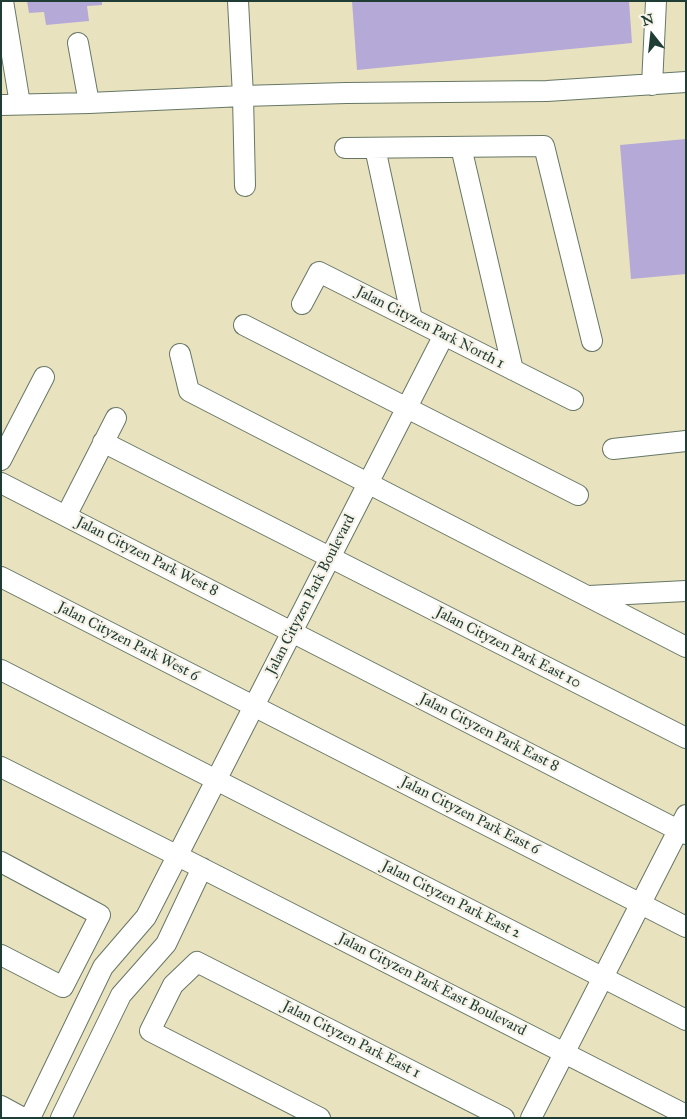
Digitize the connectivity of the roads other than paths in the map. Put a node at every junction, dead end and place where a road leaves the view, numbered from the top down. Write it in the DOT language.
graph roads {
  1 [pos="3,1"];
  2 [pos="238,1"];
  3 [pos="656,1"];
  4 [pos="78,43"];
  5 [pos="686,82"];
  6 [pos="652,85"];
  7 [pos="243,96"];
  8 [pos="89,103"];
  9 [pos="11,105"];
  10 [pos="461,147"];
  11 [pos="345,148"];
  12 [pos="375,148"];
  13 [pos="245,186"];
  14 [pos="302,304"];
  15 [pos="412,319"];
  16 [pos="244,325"];
  17 [pos="444,335"];
  18 [pos="592,341"];
  19 [pos="180,354"];
  20 [pos="513,370"];
  21 [pos="44,377"];
  22 [pos="573,400"];
  23 [pos="407,408"];
  24 [pos="116,418"];
  25 [pos="686,441"];
  26 [pos="103,442"];
  27 [pos="613,449"];
  28 [pos="1,460"];
  29 [pos="1,483"];
  30 [pos="368,483"];
  31 [pos="578,495"];
  32 [pos="66,516"];
  33 [pos="330,558"];
  34 [pos="1,577"];
  35 [pos="686,591"];
  36 [pos="587,596"];
  37 [pos="292,632"];
  38 [pos="686,647"];
  39 [pos="1,670"];
  40 [pos="254,706"];
  41 [pos="686,738"];
  42 [pos="1,767"];
  43 [pos="216,780"];
  44 [pos="683,826"];
  45 [pos="178,856"];
  46 [pos="1,862"];
  47 [pos="202,868"];
  48 [pos="640,904"];
  49 [pos="686,927"];
  50 [pos="1,955"];
  51 [pos="603,978"];
  52 [pos="686,1020"];
  53 [pos="564,1053"];
  54 [pos="1,1106"];
  55 [pos="686,1115"];
  56 [pos="24,1118"];
  57 [pos="30,1118"];
  58 [pos="61,1118"];
  59 [pos="320,1118"];
  60 [pos="504,1118"];
  61 [pos="531,1118"];
  1 -- 9 [label="street"];
  2 -- 7 [label="street"];
  3 -- 6 [label="street"];
  4 -- 8 [label="street"];
  5 -- 6 [label="street"];
  6 -- 7 [label="street"];
  7 -- 8 [label="street"];
  7 -- 13 [label="street"];
  8 -- 9 [label="street"];
  10 -- 12 [label="street"];
  10 -- 18 [label="street"];
  10 -- 20 [label="street"];
  11 -- 12 [label="street"];
  12 -- 15 [label="street"];
  14 -- 15 [label="street, Jalan Cityzen Park North 1"];
  15 -- 17 [label="street, Jalan Cityzen Park North 1"];
  16 -- 23 [label="street"];
  17 -- 20 [label="street, Jalan Cityzen Park North 1"];
  17 -- 23 [label="street, Jalan Cityzen Park Boulevard"];
  19 -- 30 [label="street"];
  20 -- 22 [label="street, Jalan Cityzen Park North 1"];
  21 -- 28 [label="street"];
  23 -- 30 [label="street, Jalan Cityzen Park Boulevard"];
  23 -- 31 [label="street"];
  24 -- 26 [label="street"];
  25 -- 27 [label="street"];
  26 -- 32 [label="street"];
  26 -- 33 [label="street, Jalan Cityzen Park East 10"];
  29 -- 32 [label="street, Jalan Cityzen Park West 8"];
  30 -- 33 [label="street, Jalan Cityzen Park Boulevard"];
  30 -- 36 [label="street"];
  32 -- 37 [label="street, Jalan Cityzen Park West 8"];
  33 -- 37 [label="street, Jalan Cityzen Park Boulevard"];
  33 -- 41 [label="street, Jalan Cityzen Park East 10"];
  34 -- 40 [label="street, Jalan Cityzen Park West 6"];
  35 -- 36 [label="street"];
  36 -- 38 [label="street"];
  37 -- 40 [label="street, Jalan Cityzen Park Boulevard"];
  37 -- 44 [label="street, Jalan Cityzen Park East 8"];
  39 -- 43 [label="street, Jalan Cityzen Park East 2"];
  40 -- 43 [label="street, Jalan Cityzen Park Boulevard"];
  40 -- 48 [label="street, Jalan Cityzen Park East 6"];
  42 -- 45 [label="street, Jalan Cityzen Park East Boulevard"];
  43 -- 45 [label="street, Jalan Cityzen Park Boulevard"];
  43 -- 51 [label="street, Jalan Cityzen Park East 2"];
  44 -- 48 [label="street"];
  45 -- 47 [label="street, Jalan Cityzen Park East Boulevard"];
  45 -- 57 [label="street, Jalan Cityzen Park Boulevard"];
  46 -- 50 [label="street"];
  47 -- 53 [label="street, Jalan Cityzen Park East Boulevard"];
  47 -- 58 [label="street"];
  48 -- 49 [label="street, Jalan Cityzen Park East 6"];
  48 -- 51 [label="street"];
  51 -- 52 [label="street, Jalan Cityzen Park East 2"];
  51 -- 53 [label="street"];
  53 -- 55 [label="street, Jalan Cityzen Park East Boulevard"];
  53 -- 61 [label="street"];
  54 -- 56 [label="street"];
  59 -- 60 [label="street, Jalan Cityzen Park East 1"];
}
